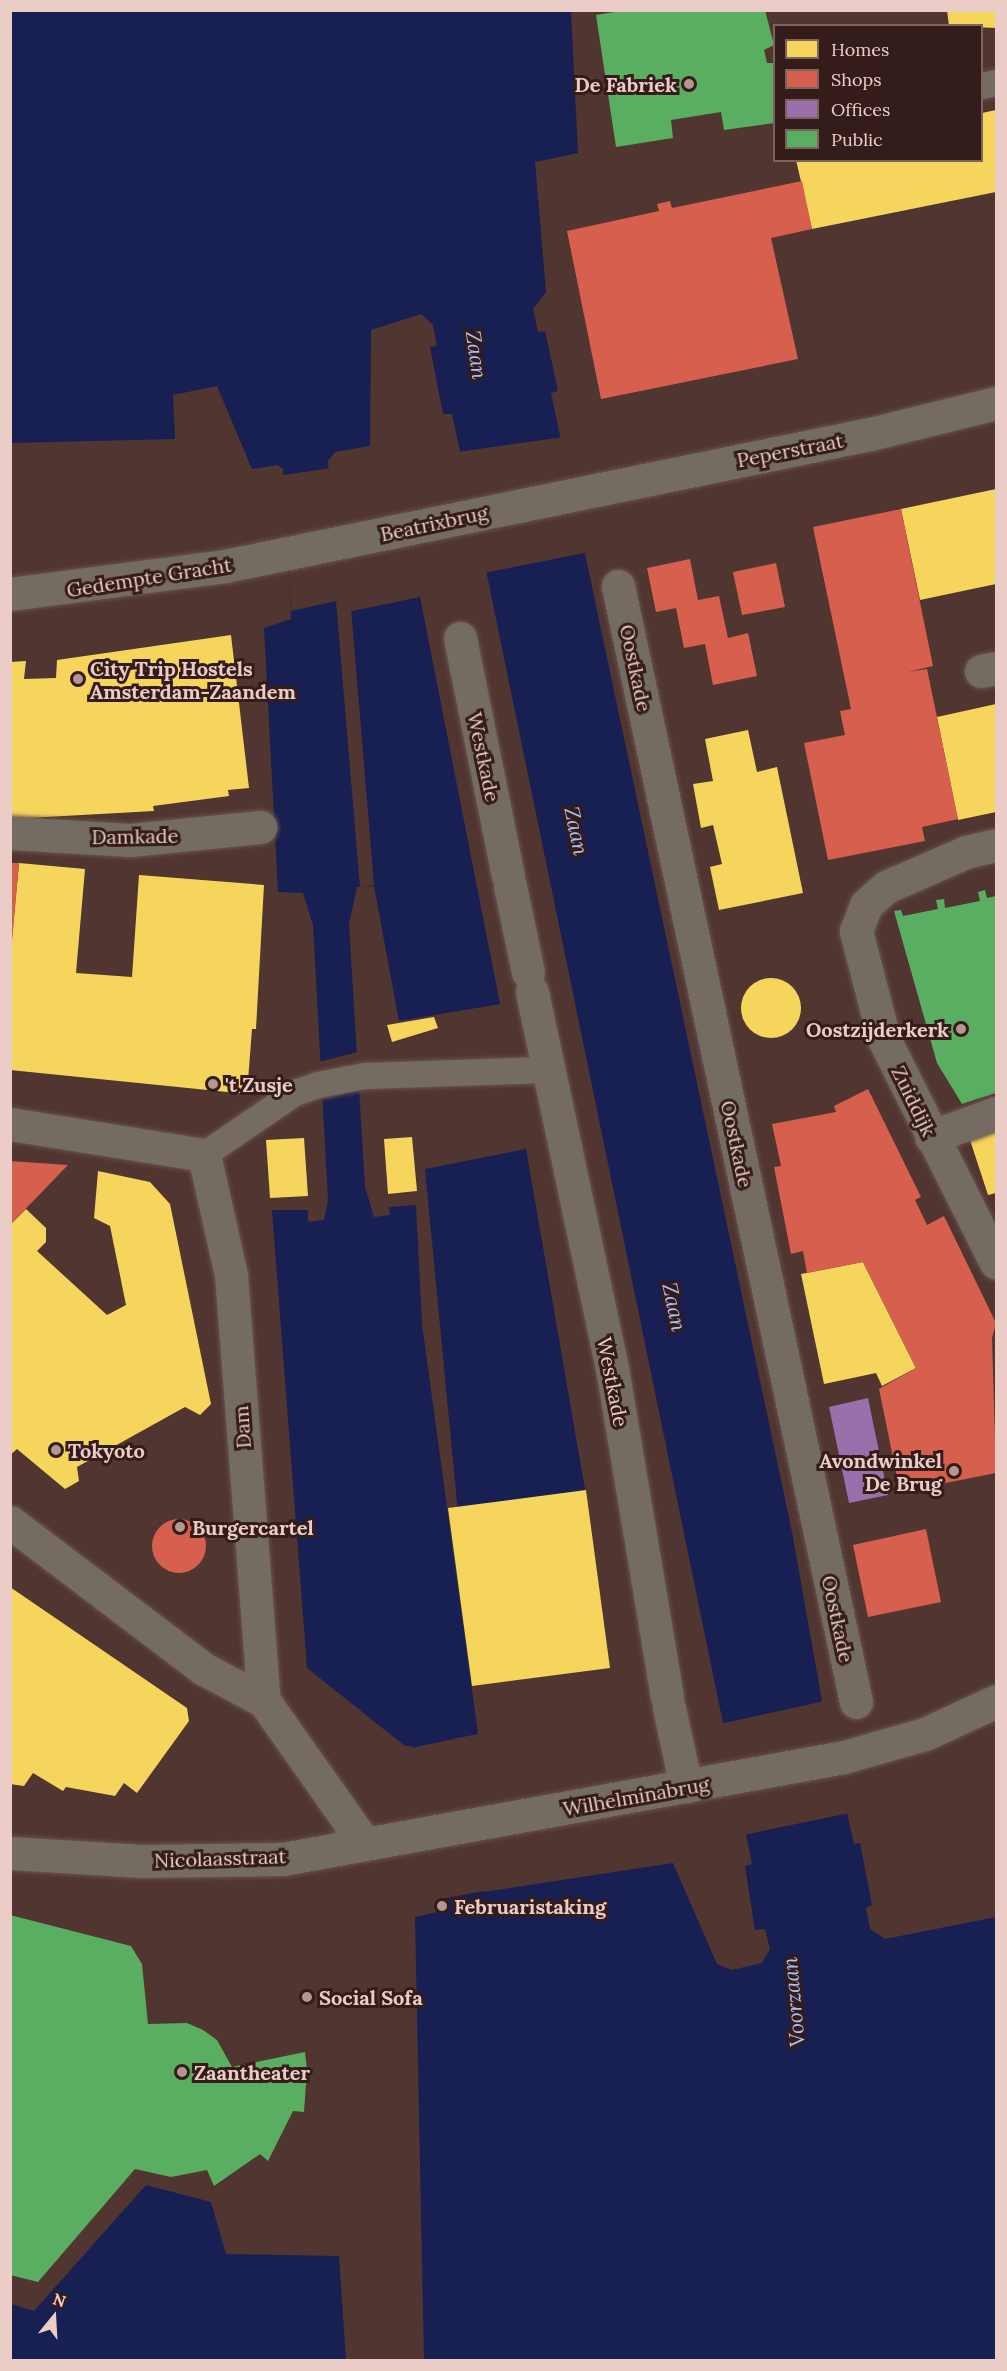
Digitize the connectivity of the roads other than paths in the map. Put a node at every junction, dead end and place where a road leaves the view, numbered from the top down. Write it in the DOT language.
graph roads {
  1 [pos="996,403"];
  2 [pos="582,492"];
  3 [pos="287,554"];
  4 [pos="618,586"];
  5 [pos="10,594"];
  6 [pos="460,638"];
  7 [pos="260,827"];
  8 [pos="10,833"];
  9 [pos="996,845"];
  10 [pos="548,1070"];
  11 [pos="996,1113"];
  12 [pos="10,1124"];
  13 [pos="931,1137"];
  14 [pos="204,1155"];
  15 [pos="996,1263"];
  16 [pos="10,1522"];
  17 [pos="264,1701"];
  18 [pos="856,1702"];
  19 [pos="996,1702"];
  20 [pos="686,1786"];
  21 [pos="429,1834"];
  22 [pos="364,1843"];
  23 [pos="10,1854"];
  1 -- 2 [label="street, Peperstraat"];
  2 -- 3 [label="street, Beatrixbrug"];
  3 -- 5 [label="street, Gedempte Gracht"];
  4 -- 18 [label="street, Oostkade"];
  6 -- 10 [label="street, Westkade"];
  7 -- 8 [label="street, Damkade"];
  9 -- 13 [label="street, Zuiddijk"];
  10 -- 14 [label="lane"];
  10 -- 20 [label="street, Westkade"];
  11 -- 13 [label="street"];
  12 -- 14 [label="street"];
  13 -- 15 [label="street, Zuiddijk"];
  14 -- 17 [label="street, Dam"];
  16 -- 17 [label="street"];
  17 -- 22 [label="street"];
  19 -- 20 [label="street, Wilhelminabrug"];
  20 -- 21 [label="street, Wilhelminabrug"];
  21 -- 22 [label="street, Nicolaasstraat"];
  22 -- 23 [label="street, Nicolaasstraat"];
}
